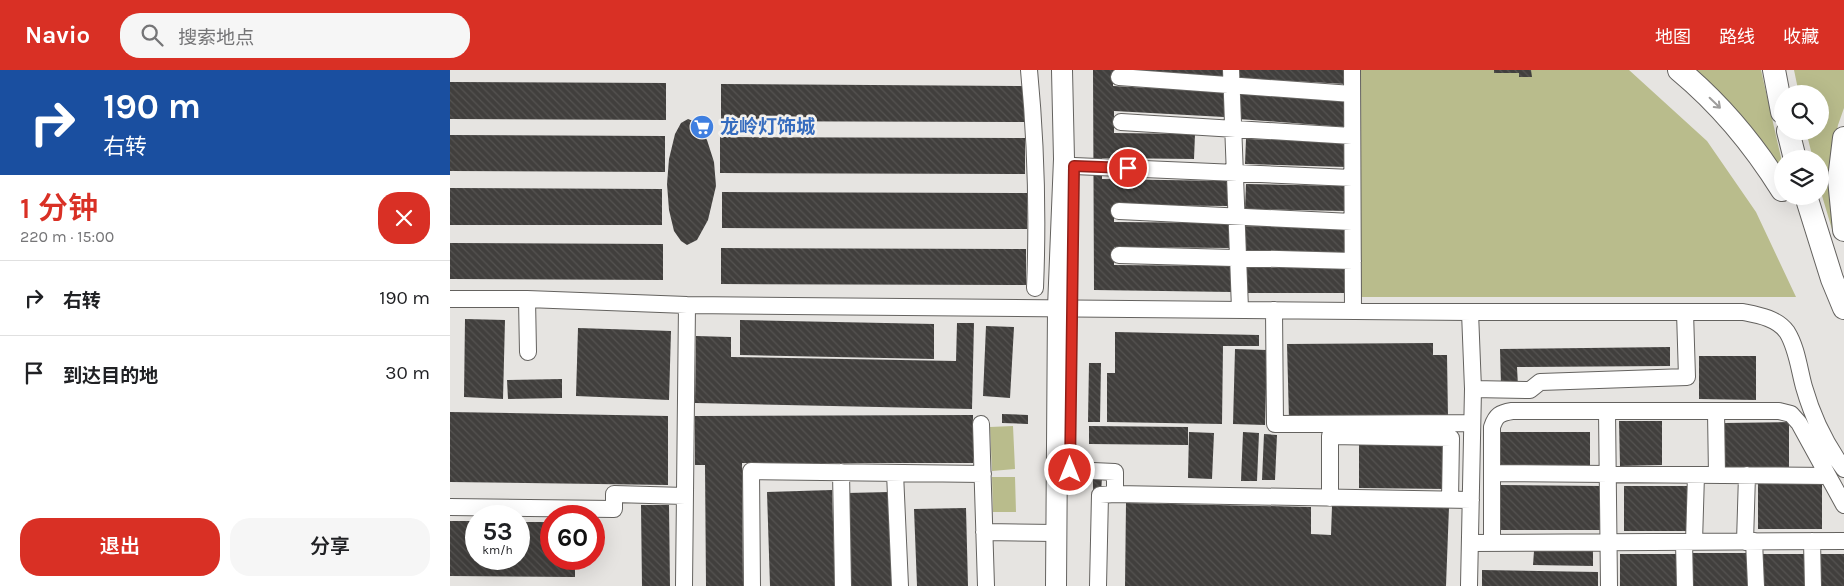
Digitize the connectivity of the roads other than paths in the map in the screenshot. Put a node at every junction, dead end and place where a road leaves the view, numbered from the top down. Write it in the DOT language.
graph roads {
  1 [pos="1029,70"];
  2 [pos="1062,70"];
  3 [pos="1073,70"];
  4 [pos="1352,70"];
  5 [pos="1679,70"];
  6 [pos="1774,70"];
  7 [pos="1782,70"];
  8 [pos="1119,77"];
  9 [pos="1232,77"];
  10 [pos="1777,85"];
  11 [pos="1784,85"];
  12 [pos="1352,94"];
  13 [pos="1121,122"];
  14 [pos="1234,128"];
  15 [pos="1352,136"];
  16 [pos="1844,138"];
  17 [pos="1074,166"];
  18 [pos="1235,173"];
  19 [pos="1774,177"];
  20 [pos="1352,178"];
  21 [pos="1792,205"];
  22 [pos="1809,205"];
  23 [pos="1817,205"];
  24 [pos="1119,211"];
  25 [pos="1237,216"];
  26 [pos="1352,222"];
  27 [pos="1844,230"];
  28 [pos="1118,255"];
  29 [pos="1238,258"];
  30 [pos="1353,262"];
  31 [pos="1838,279"];
  32 [pos="1035,288"];
  33 [pos="527,298"];
  34 [pos="450,299"];
  35 [pos="687,305"];
  36 [pos="1065,308"];
  37 [pos="1844,308"];
  38 [pos="1240,309"];
  39 [pos="1274,310"];
  40 [pos="1353,310"];
  41 [pos="1470,312"];
  42 [pos="1685,312"];
  43 [pos="528,352"];
  44 [pos="1473,389"];
  45 [pos="1607,411"];
  46 [pos="1716,412"];
  47 [pos="1472,423"];
  48 [pos="981,424"];
  49 [pos="1844,469"];
  50 [pos="1070,470"];
  51 [pos="841,472"];
  52 [pos="895,473"];
  53 [pos="1493,473"];
  54 [pos="983,474"];
  55 [pos="1608,474"];
  56 [pos="1696,474"];
  57 [pos="1717,475"];
  58 [pos="1747,475"];
  59 [pos="1828,476"];
  60 [pos="1115,494"];
  61 [pos="685,496"];
  62 [pos="1330,498"];
  63 [pos="1450,500"];
  64 [pos="1471,500"];
  65 [pos="1844,505"];
  66 [pos="450,508"];
  67 [pos="984,532"];
  68 [pos="1056,534"];
  69 [pos="1812,541"];
  70 [pos="1844,541"];
  71 [pos="1608,542"];
  72 [pos="1689,542"];
  73 [pos="1750,542"];
  74 [pos="1470,543"];
  75 [pos="1492,543"];
  76 [pos="684,586"];
  77 [pos="752,586"];
  78 [pos="843,586"];
  79 [pos="900,586"];
  80 [pos="986,586"];
  81 [pos="1056,586"];
  82 [pos="1069,586"];
  83 [pos="1098,586"];
  84 [pos="1468,586"];
  85 [pos="1609,586"];
  86 [pos="1685,586"];
  87 [pos="1756,586"];
  88 [pos="1813,586"];
  1 -- 32 [label="street"];
  2 -- 36 [label="main road"];
  3 -- 17 [label="main road"];
  4 -- 12 [label="street"];
  5 -- 19 [label="highway, one-way"];
  6 -- 10 [label="highway"];
  7 -- 11 [label="highway"];
  8 -- 9 [label="street"];
  9 -- 12 [label="street"];
  9 -- 14 [label="street"];
  12 -- 15 [label="street"];
  13 -- 14 [label="street"];
  14 -- 15 [label="street"];
  14 -- 18 [label="street"];
  15 -- 20 [label="street"];
  16 -- 27 [label="highway"];
  17 -- 18 [label="street"];
  17 -- 36 [label="main road"];
  18 -- 20 [label="street"];
  18 -- 25 [label="street"];
  20 -- 26 [label="street"];
  21 -- 31 [label="highway"];
  22 -- 31 [label="highway"];
  23 -- 31 [label="highway"];
  24 -- 25 [label="street"];
  25 -- 26 [label="street"];
  25 -- 29 [label="street"];
  26 -- 30 [label="street"];
  28 -- 29 [label="street"];
  29 -- 30 [label="street"];
  29 -- 38 [label="street"];
  30 -- 40 [label="street"];
  31 -- 37 [label="highway"];
  33 -- 34 [label="street"];
  33 -- 35 [label="street"];
  33 -- 43 [label="street"];
  35 -- 36 [label="street"];
  35 -- 61 [label="street"];
  36 -- 38 [label="street"];
  36 -- 50 [label="main road"];
  36 -- 68 [label="main road"];
  38 -- 39 [label="street"];
  39 -- 40 [label="street"];
  39 -- 47 [label="street"];
  40 -- 41 [label="street"];
  41 -- 42 [label="street"];
  41 -- 44 [label="street"];
  42 -- 44 [label="street"];
  42 -- 49 [label="street"];
  44 -- 47 [label="street"];
  45 -- 46 [label="street"];
  45 -- 53 [label="street"];
  45 -- 55 [label="street"];
  46 -- 57 [label="street"];
  46 -- 59 [label="street"];
  47 -- 64 [label="street"];
  48 -- 54 [label="street"];
  50 -- 60 [label="street"];
  50 -- 82 [label="main road"];
  51 -- 52 [label="street"];
  51 -- 77 [label="street"];
  51 -- 78 [label="street"];
  52 -- 54 [label="street"];
  52 -- 79 [label="street"];
  53 -- 55 [label="street"];
  53 -- 75 [label="street"];
  54 -- 67 [label="street"];
  55 -- 56 [label="street"];
  55 -- 71 [label="street"];
  56 -- 57 [label="street"];
  56 -- 72 [label="street"];
  57 -- 58 [label="street"];
  58 -- 59 [label="street"];
  58 -- 73 [label="street"];
  59 -- 65 [label="street"];
  60 -- 62 [label="street"];
  60 -- 83 [label="street"];
  61 -- 66 [label="street"];
  61 -- 76 [label="street"];
  62 -- 63 [label="street"];
  62 -- 63 [label="street"];
  63 -- 64 [label="street"];
  64 -- 74 [label="street"];
  67 -- 68 [label="street"];
  67 -- 80 [label="street"];
  68 -- 81 [label="main road"];
  69 -- 70 [label="street"];
  69 -- 73 [label="street"];
  69 -- 88 [label="street"];
  71 -- 72 [label="street"];
  71 -- 75 [label="street"];
  71 -- 85 [label="street"];
  72 -- 73 [label="street"];
  72 -- 86 [label="street"];
  73 -- 87 [label="street"];
  74 -- 75 [label="street"];
  74 -- 84 [label="street"];
}
